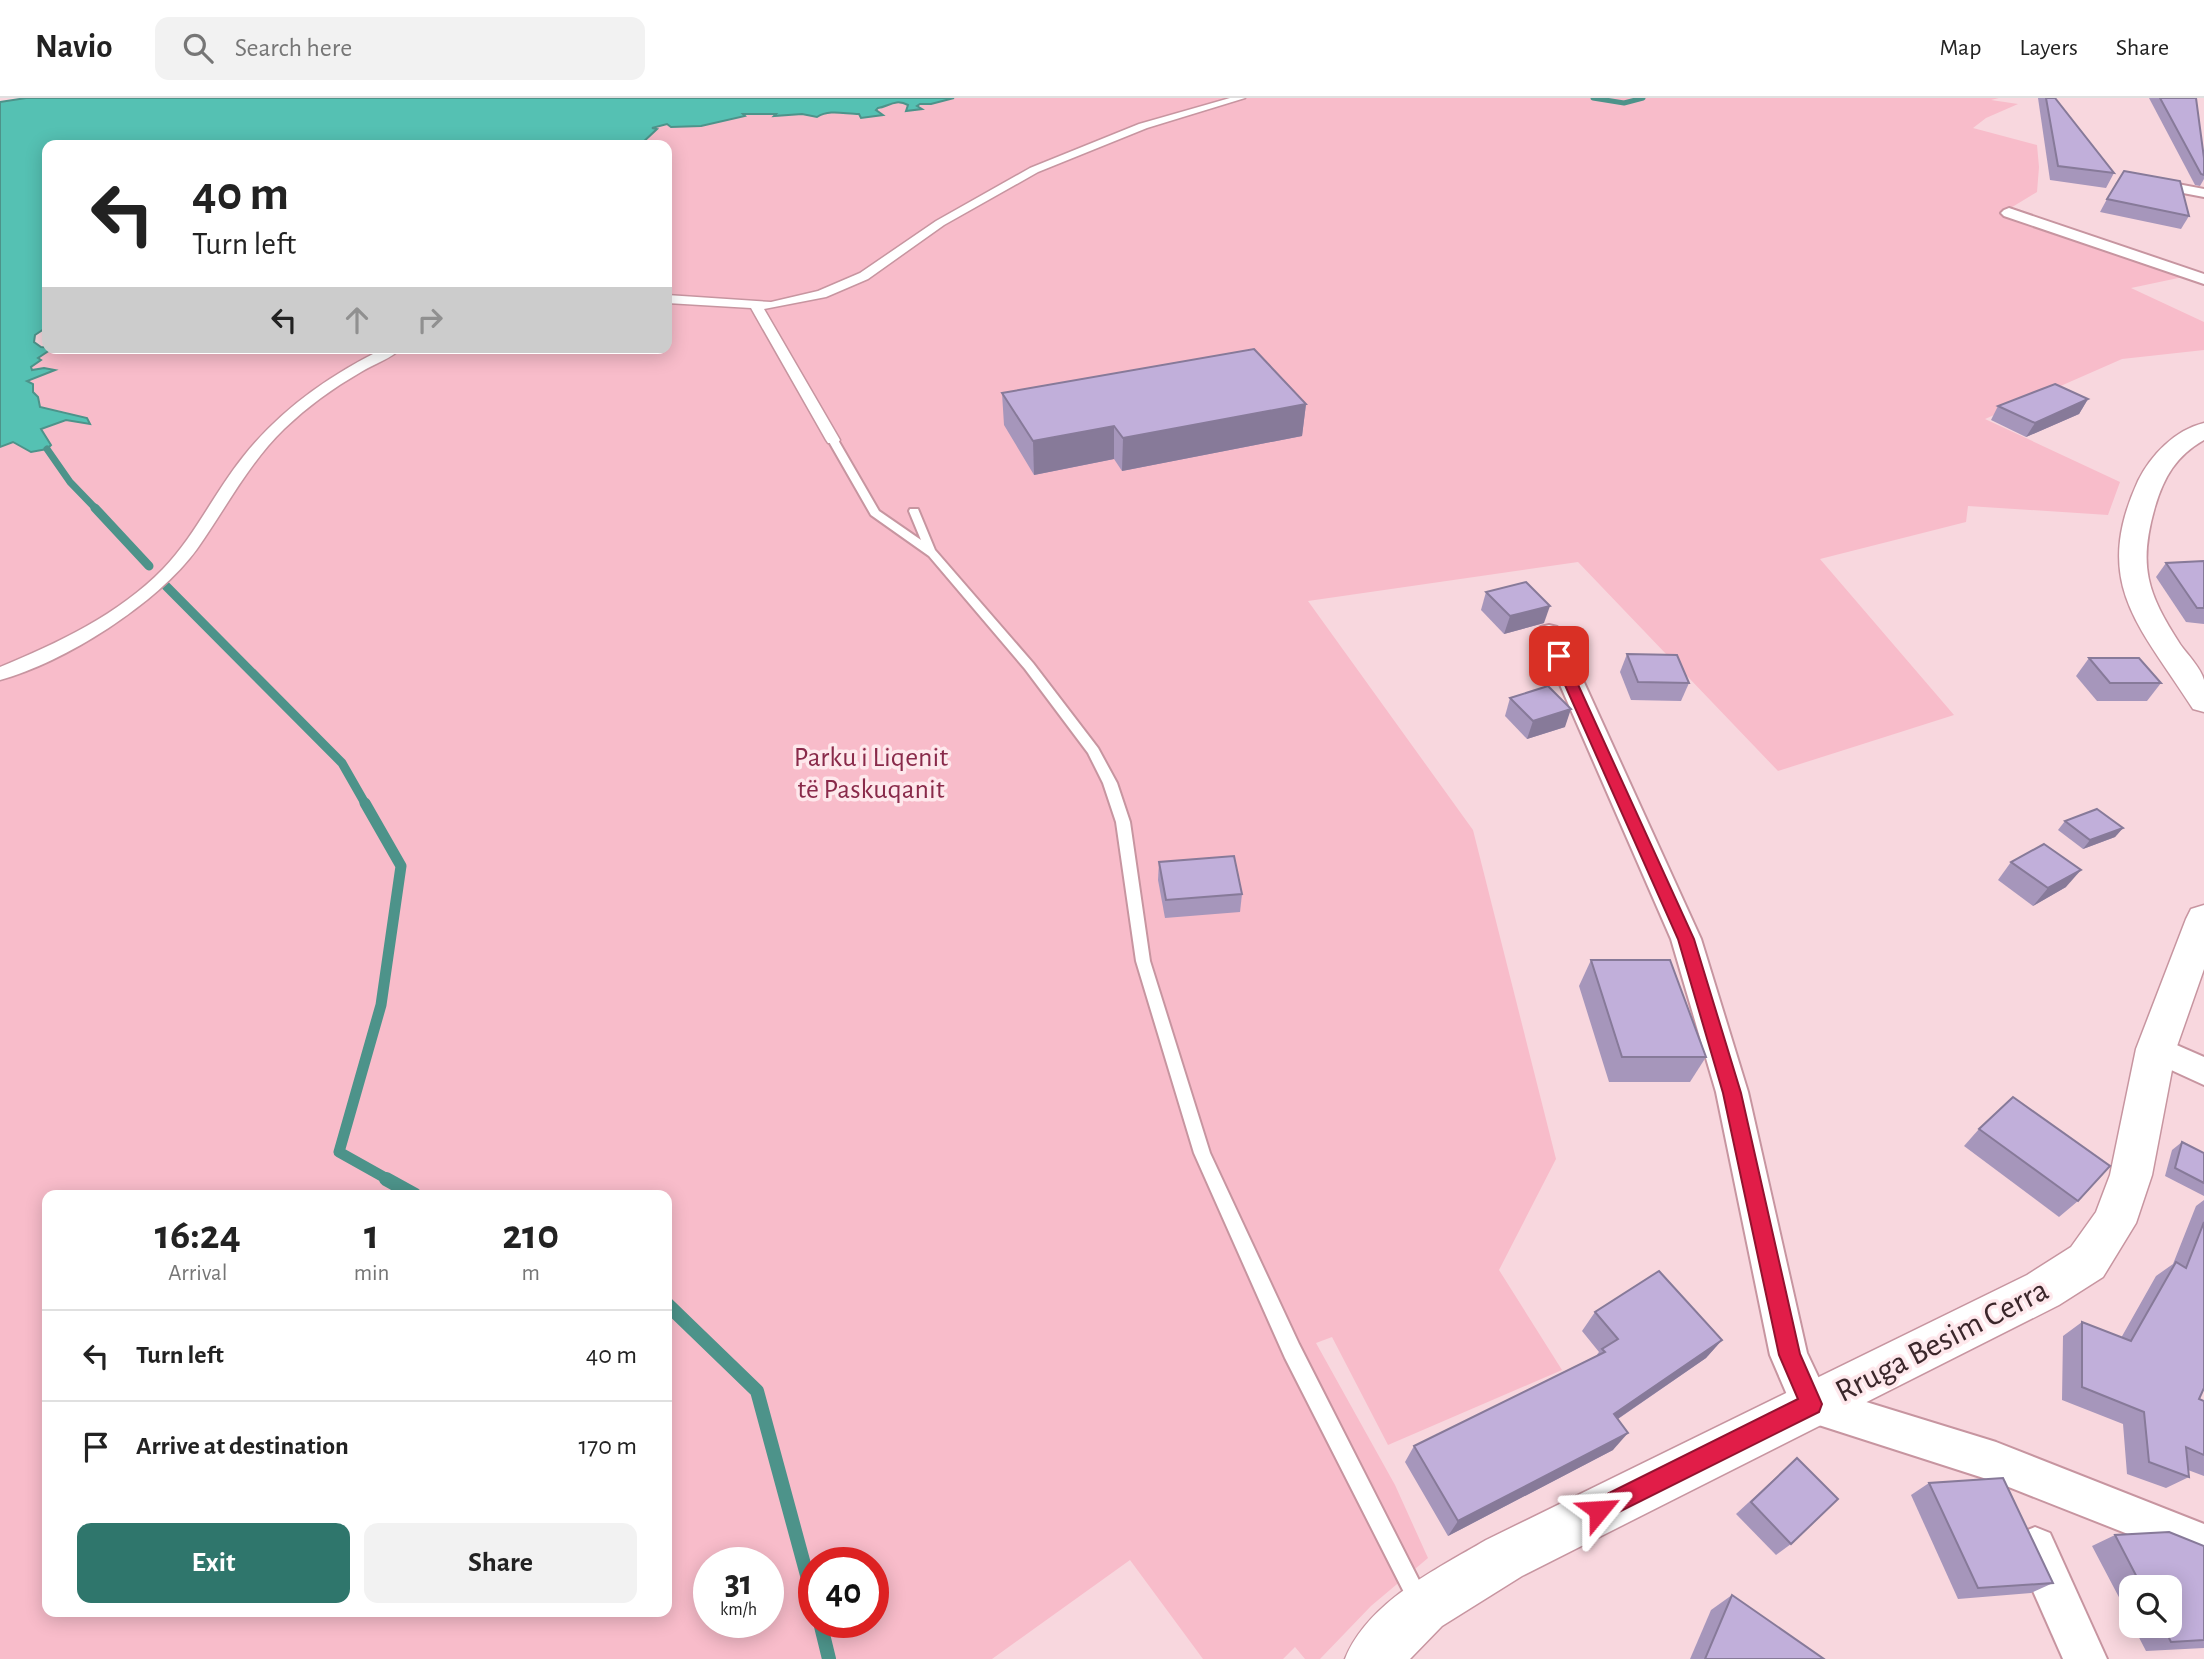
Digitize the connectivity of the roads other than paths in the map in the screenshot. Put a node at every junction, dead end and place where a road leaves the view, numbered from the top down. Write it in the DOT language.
graph roads {
  1 [pos="1240,98"];
  2 [pos="2137,181"];
  3 [pos="2204,193"];
  4 [pos="2009,213"];
  5 [pos="2204,279"];
  6 [pos="672,299"];
  7 [pos="756,306"];
  8 [pos="385,354"];
  9 [pos="2204,430"];
  10 [pos="833,440"];
  11 [pos="914,511"];
  12 [pos="933,554"];
  13 [pos="1549,632"];
  14 [pos="0,674"];
  15 [pos="2204,702"];
  16 [pos="2204,919"];
  17 [pos="2156,1049"];
  18 [pos="2204,1072"];
  19 [pos="1811,1404"];
  20 [pos="1996,1462"];
  21 [pos="2204,1544"];
  22 [pos="1398,1640"];
  23 [pos="2085,1659"];
  1 -- 7 [label="street"];
  2 -- 3 [label="street"];
  4 -- 5 [label="street"];
  6 -- 7 [label="street"];
  7 -- 10 [label="street"];
  8 -- 14 [label="street"];
  9 -- 15 [label="street"];
  10 -- 12 [label="lane"];
  11 -- 12 [label="lane"];
  12 -- 22 [label="lane"];
  13 -- 19 [label="street"];
  16 -- 17 [label="street, Rruga Besim Cerra"];
  17 -- 18 [label="street"];
  17 -- 19 [label="street, Rruga Besim Cerra"];
  19 -- 20 [label="street"];
  19 -- 22 [label="street, Rruga Besim Cerra"];
  20 -- 21 [label="street"];
  20 -- 23 [label="street"];
}
